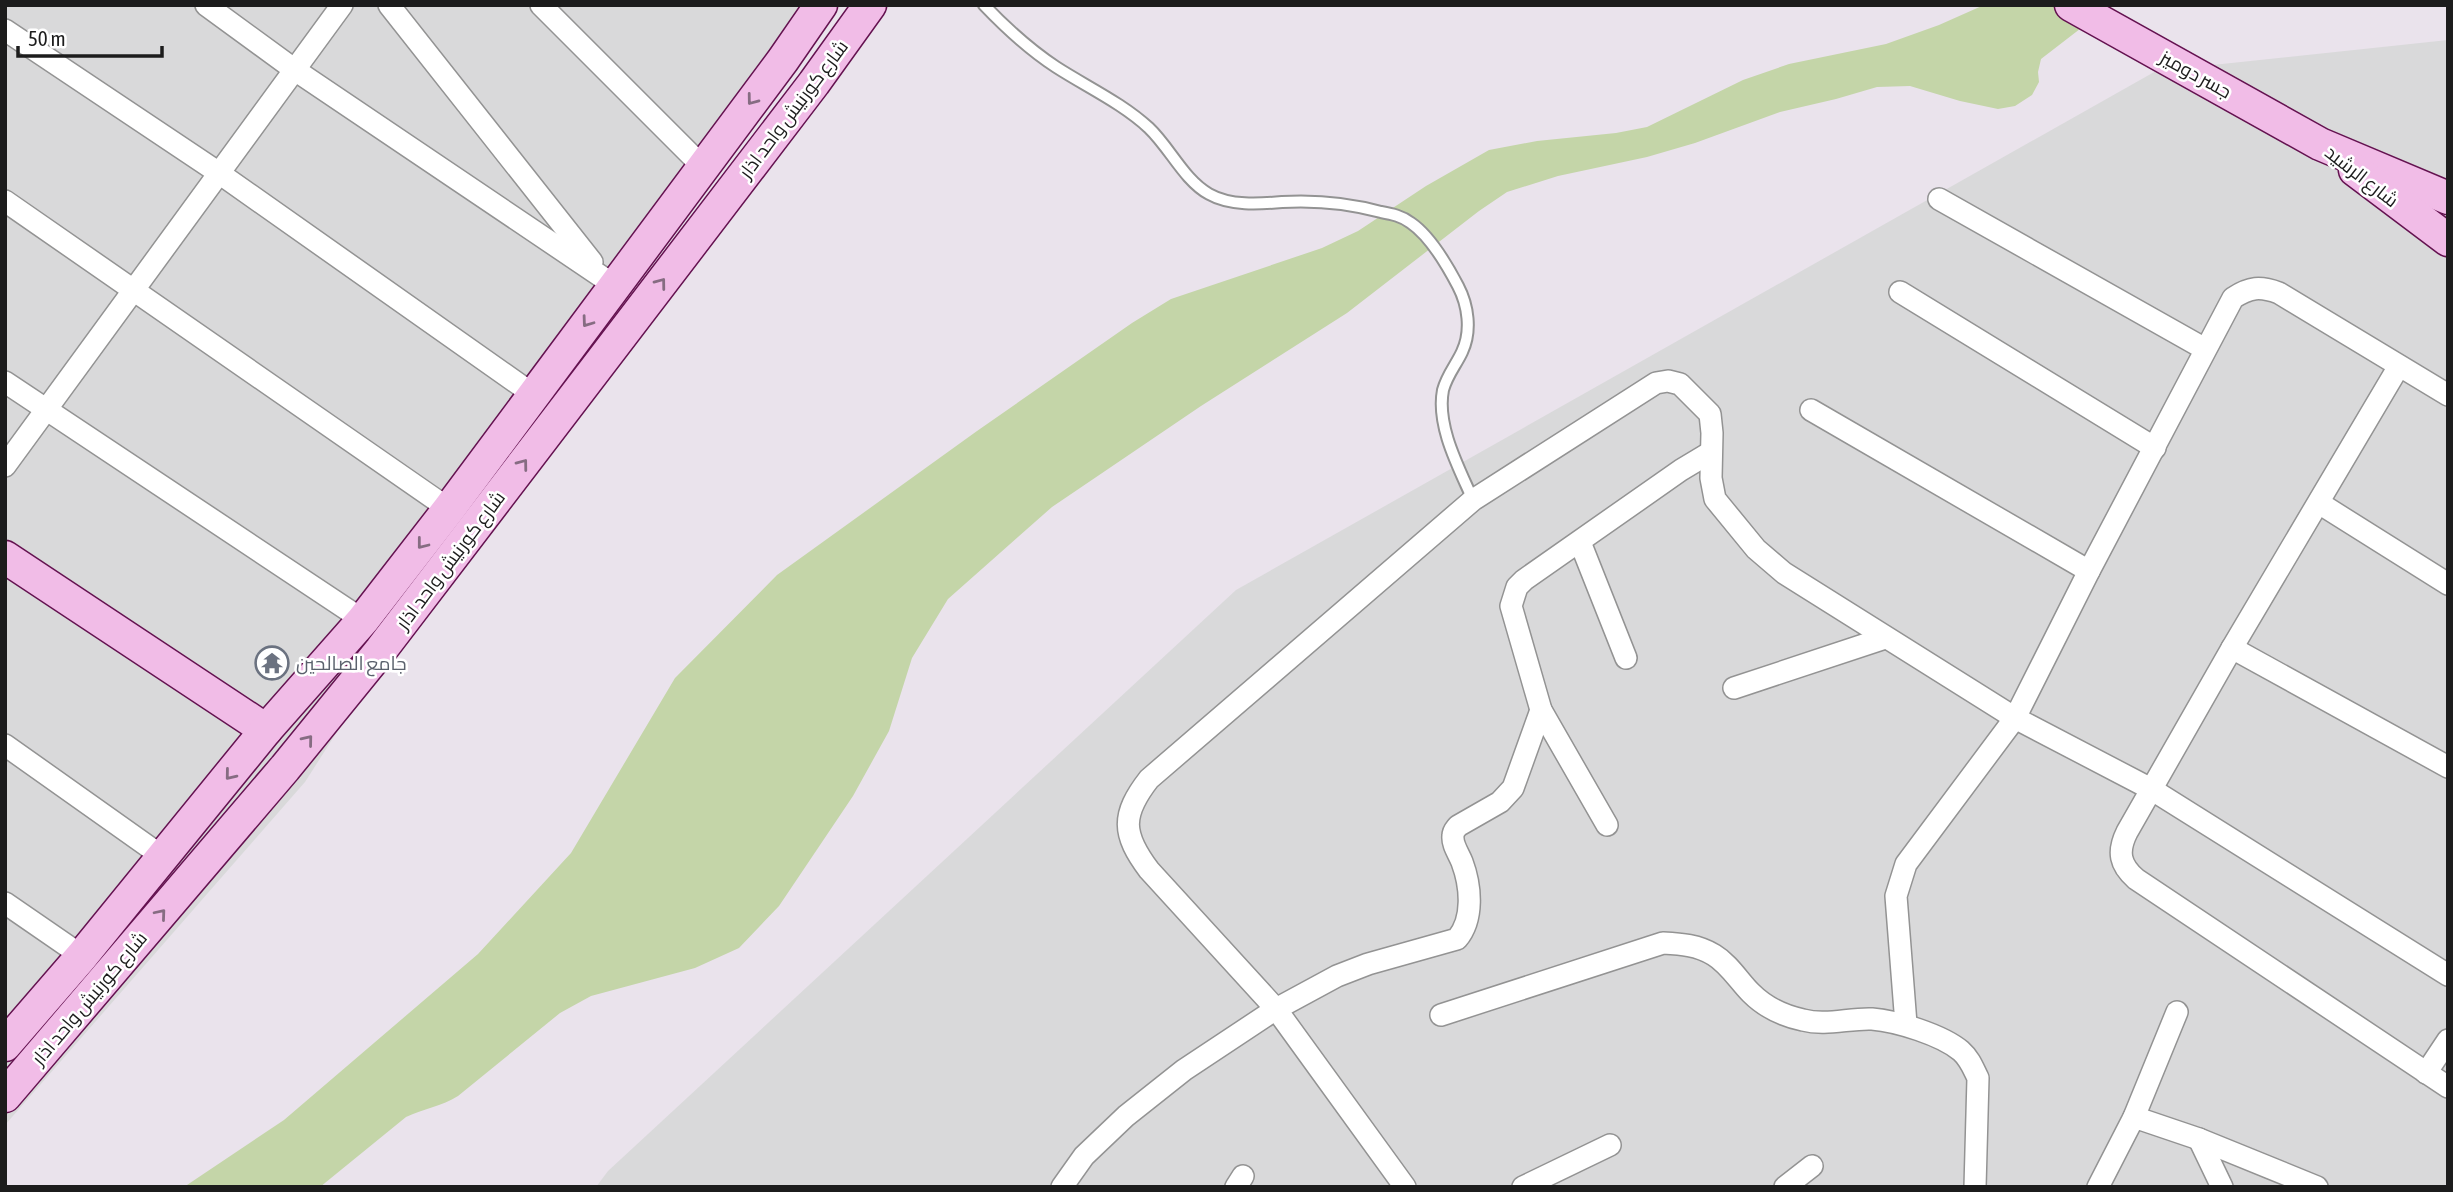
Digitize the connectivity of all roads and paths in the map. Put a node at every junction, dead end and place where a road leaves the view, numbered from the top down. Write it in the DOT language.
graph roads {
  1 [pos="206,5"];
  2 [pos="342,5"];
  3 [pos="389,5"];
  4 [pos="541,5"];
  5 [pos="821,5"];
  6 [pos="870,5"];
  7 [pos="984,5"];
  8 [pos="2071,5"];
  9 [pos="5,30"];
  10 [pos="783,60"];
  11 [pos="295,70"];
  12 [pos="814,83"];
  13 [pos="2320,144"];
  14 [pos="702,166"];
  15 [pos="219,173"];
  16 [pos="2448,198"];
  17 [pos="1938,199"];
  18 [pos="5,201"];
  19 [pos="2448,240"];
  20 [pos="610,282"];
  21 [pos="134,290"];
  22 [pos="1900,292"];
  23 [pos="2205,349"];
  24 [pos="2399,366"];
  25 [pos="5,382"];
  26 [pos="534,395"];
  27 [pos="2448,395"];
  28 [pos="47,410"];
  29 [pos="1811,410"];
  30 [pos="2155,447"];
  31 [pos="1711,452"];
  32 [pos="5,466"];
  33 [pos="1473,500"];
  34 [pos="2319,503"];
  35 [pos="449,509"];
  36 [pos="1580,542"];
  37 [pos="5,557"];
  38 [pos="2090,571"];
  39 [pos="2448,584"];
  40 [pos="363,620"];
  41 [pos="1885,638"];
  42 [pos="2232,648"];
  43 [pos="1626,658"];
  44 [pos="1734,688"];
  45 [pos="1541,710"];
  46 [pos="2015,718"];
  47 [pos="266,730"];
  48 [pos="5,745"];
  49 [pos="2448,767"];
  50 [pos="2151,789"];
  51 [pos="1607,825"];
  52 [pos="163,857"];
  53 [pos="5,903"];
  54 [pos="82,956"];
  55 [pos="2448,975"];
  56 [pos="1276,1009"];
  57 [pos="2177,1012"];
  58 [pos="1441,1015"];
  59 [pos="1906,1024"];
  60 [pos="2448,1040"];
  61 [pos="5,1045"];
  62 [pos="2427,1073"];
  63 [pos="2448,1087"];
  64 [pos="5,1096"];
  65 [pos="2134,1117"];
  66 [pos="2199,1139"];
  67 [pos="1611,1145"];
  68 [pos="1812,1166"];
  69 [pos="1062,1187"];
  70 [pos="1405,1187"];
  71 [pos="1522,1187"];
  72 [pos="1785,1187"];
  73 [pos="1976,1187"];
  74 [pos="2098,1187"];
  75 [pos="2222,1187"];
  76 [pos="2317,1187"];
  1 -- 11 [label="street"];
  2 -- 11 [label="street"];
  3 -- 20 [label="street"];
  4 -- 14 [label="street"];
  5 -- 10 [label="main road, شارع كورنيش واحد اذار"];
  6 -- 12 [label="main road, شارع كورنيش واحد اذار"];
  7 -- 33 [label="lane"];
  8 -- 13 [label="main road, جسر دوميز"];
  9 -- 15 [label="street"];
  10 -- 12 [label="main road"];
  10 -- 14 [label="main road, شارع كورنيش واحد اذار, one-way"];
  11 -- 15 [label="street"];
  11 -- 20 [label="street"];
  64 -- 12 [label="main road, شارع كورنيش واحد اذار, one-way"];
  13 -- 16 [label="main road, شارع الرشيد"];
  13 -- 19 [label="main road, شارع الرشيد"];
  14 -- 20 [label="main road, شارع كورنيش واحد اذار"];
  15 -- 21 [label="street"];
  15 -- 26 [label="street"];
  17 -- 23 [label="street"];
  18 -- 21 [label="street"];
  20 -- 26 [label="main road, شارع كورنيش واحد اذار, one-way"];
  21 -- 28 [label="street"];
  21 -- 35 [label="street"];
  22 -- 30 [label="street"];
  23 -- 24 [label="street"];
  23 -- 30 [label="street"];
  24 -- 27 [label="street"];
  24 -- 34 [label="street"];
  25 -- 28 [label="street"];
  26 -- 35 [label="main road, شارع كورنيش واحد اذار"];
  28 -- 32 [label="street"];
  28 -- 40 [label="street"];
  29 -- 38 [label="street"];
  30 -- 38 [label="street"];
  31 -- 33 [label="street"];
  31 -- 36 [label="street"];
  31 -- 41 [label="street"];
  33 -- 56 [label="street"];
  34 -- 39 [label="street"];
  34 -- 42 [label="street"];
  35 -- 40 [label="main road, شارع كورنيش واحد اذار, one-way"];
  36 -- 43 [label="street"];
  36 -- 45 [label="street"];
  37 -- 47 [label="main road"];
  38 -- 46 [label="street"];
  40 -- 47 [label="main road, شارع كورنيش واحد اذار"];
  41 -- 44 [label="street"];
  41 -- 46 [label="street"];
  42 -- 49 [label="street"];
  42 -- 50 [label="street"];
  45 -- 51 [label="street"];
  45 -- 56 [label="street"];
  46 -- 50 [label="street"];
  46 -- 59 [label="street"];
  47 -- 52 [label="main road, شارع كورنيش واحد اذار, one-way"];
  48 -- 52 [label="street"];
  50 -- 55 [label="street"];
  50 -- 62 [label="street"];
  52 -- 54 [label="main road, شارع كورنيش واحد اذار"];
  53 -- 54 [label="street"];
  54 -- 61 [label="main road, شارع كورنيش واحد اذار"];
  56 -- 69 [label="street"];
  56 -- 70 [label="street"];
  57 -- 65 [label="street"];
  58 -- 59 [label="street"];
  59 -- 73 [label="street"];
  60 -- 62 [label="street"];
  62 -- 63 [label="street"];
  65 -- 66 [label="street"];
  65 -- 74 [label="street"];
  66 -- 75 [label="street"];
  66 -- 76 [label="street"];
  67 -- 71 [label="street"];
  68 -- 72 [label="street"];
}
